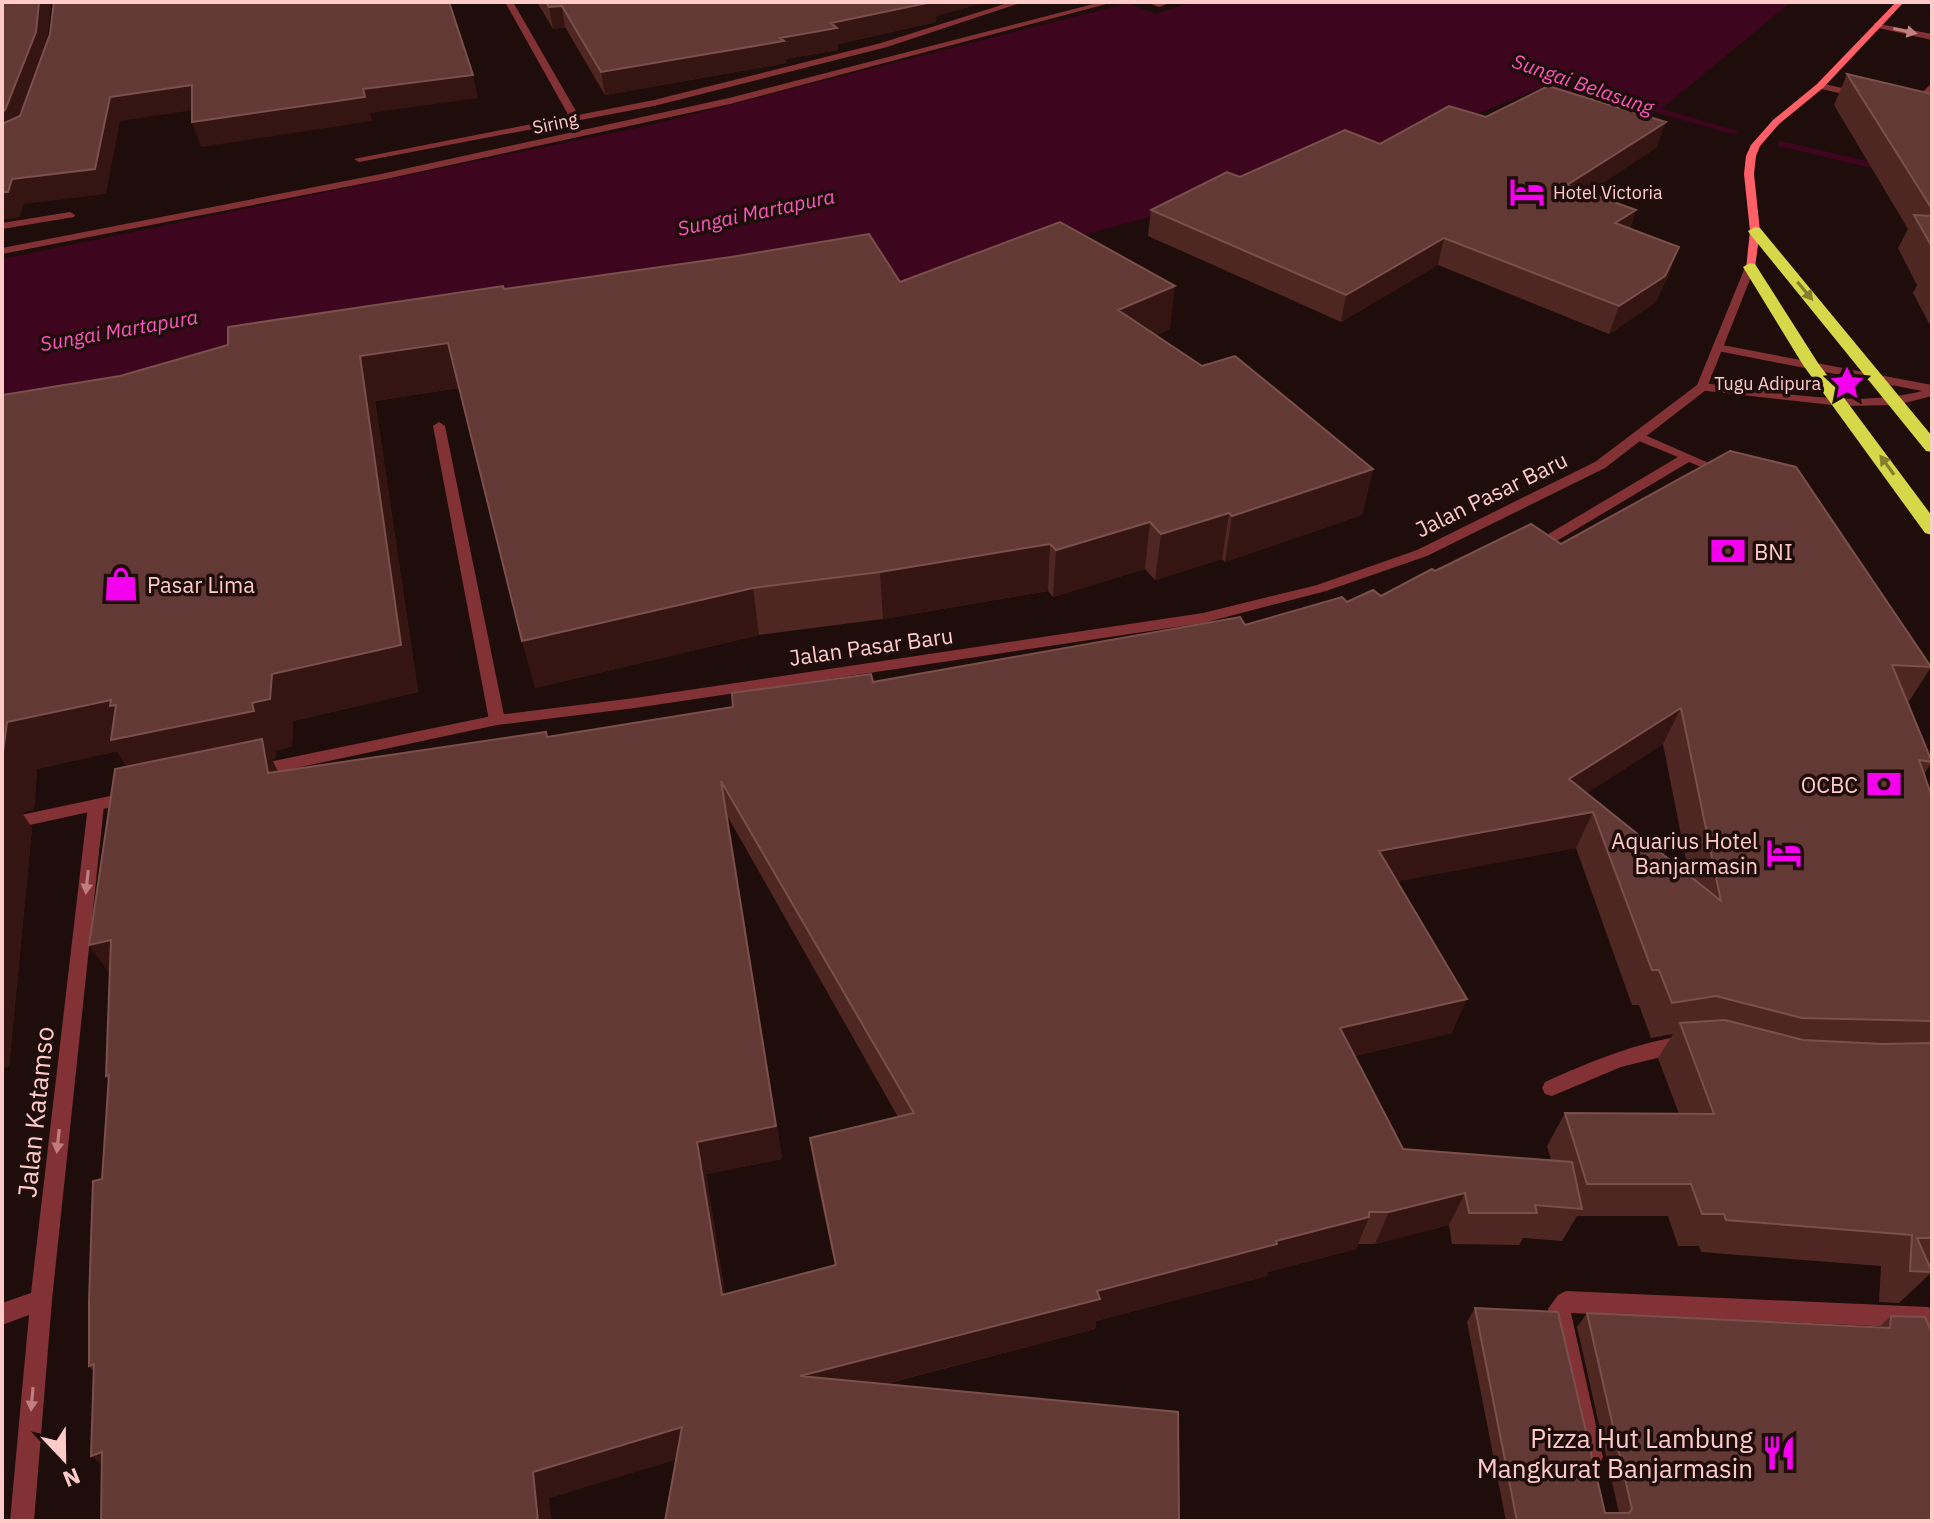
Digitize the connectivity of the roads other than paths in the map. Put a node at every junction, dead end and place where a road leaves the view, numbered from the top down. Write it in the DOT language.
graph roads {
  1 [pos="509,2"];
  2 [pos="1019,2"];
  3 [pos="1110,2"];
  4 [pos="1150,2"];
  5 [pos="1168,2"];
  6 [pos="1900,2"];
  7 [pos="1877,25"];
  8 [pos="1932,37"];
  9 [pos="1820,86"];
  10 [pos="1932,86"];
  11 [pos="1868,97"];
  12 [pos="1899,102"];
  13 [pos="575,118"];
  14 [pos="359,159"];
  15 [pos="70,215"];
  16 [pos="2,226"];
  17 [pos="1755,231"];
  18 [pos="2,251"];
  19 [pos="1750,267"];
  20 [pos="1717,348"];
  21 [pos="1811,365"];
  22 [pos="1876,376"];
  23 [pos="1702,387"];
  24 [pos="1932,390"];
  25 [pos="1897,401"];
  26 [pos="1841,402"];
  27 [pos="439,426"];
  28 [pos="1638,436"];
  29 [pos="1932,447"];
  30 [pos="1686,458"];
  31 [pos="1734,474"];
  32 [pos="1932,529"];
  33 [pos="1550,539"];
  34 [pos="497,720"];
  35 [pos="235,775"];
  36 [pos="142,795"];
  37 [pos="96,805"];
  38 [pos="2,825"];
  39 [pos="1707,1043"];
  40 [pos="1552,1088"];
  41 [pos="41,1300"];
  42 [pos="2,1314"];
  43 [pos="1932,1328"];
  44 [pos="1596,1476"];
  45 [pos="22,1521"];
  1 -- 13 [label="street"];
  2 -- 13 [label="street"];
  3 -- 18 [label="street, Siring"];
  4 -- 5 [label="street"];
  6 -- 7 [label="main road"];
  7 -- 8 [label="street, one-way"];
  7 -- 9 [label="main road"];
  9 -- 11 [label="street"];
  9 -- 17 [label="main road"];
  10 -- 12 [label="street"];
  13 -- 14 [label="street"];
  15 -- 16 [label="street"];
  17 -- 19 [label="main road"];
  17 -- 22 [label="highway, one-way"];
  19 -- 20 [label="street"];
  19 -- 21 [label="highway"];
  20 -- 21 [label="street"];
  20 -- 23 [label="street"];
  21 -- 22 [label="street"];
  21 -- 26 [label="highway"];
  22 -- 24 [label="street"];
  22 -- 25 [label="highway"];
  23 -- 26 [label="street"];
  23 -- 28 [label="street, Jalan Pasar Baru"];
  24 -- 25 [label="street"];
  25 -- 26 [label="street"];
  25 -- 29 [label="highway"];
  32 -- 26 [label="highway, one-way"];
  27 -- 34 [label="street"];
  28 -- 30 [label="street"];
  28 -- 34 [label="street, Jalan Pasar Baru"];
  30 -- 31 [label="street"];
  30 -- 33 [label="street"];
  34 -- 35 [label="street, Jalan Pasar Baru"];
  36 -- 37 [label="street"];
  37 -- 38 [label="street"];
  37 -- 41 [label="street, Jalan Katamso, one-way"];
  39 -- 40 [label="street"];
  41 -- 42 [label="street"];
  41 -- 45 [label="street, Jalan Katamso, one-way"];
  43 -- 44 [label="street"];
}
